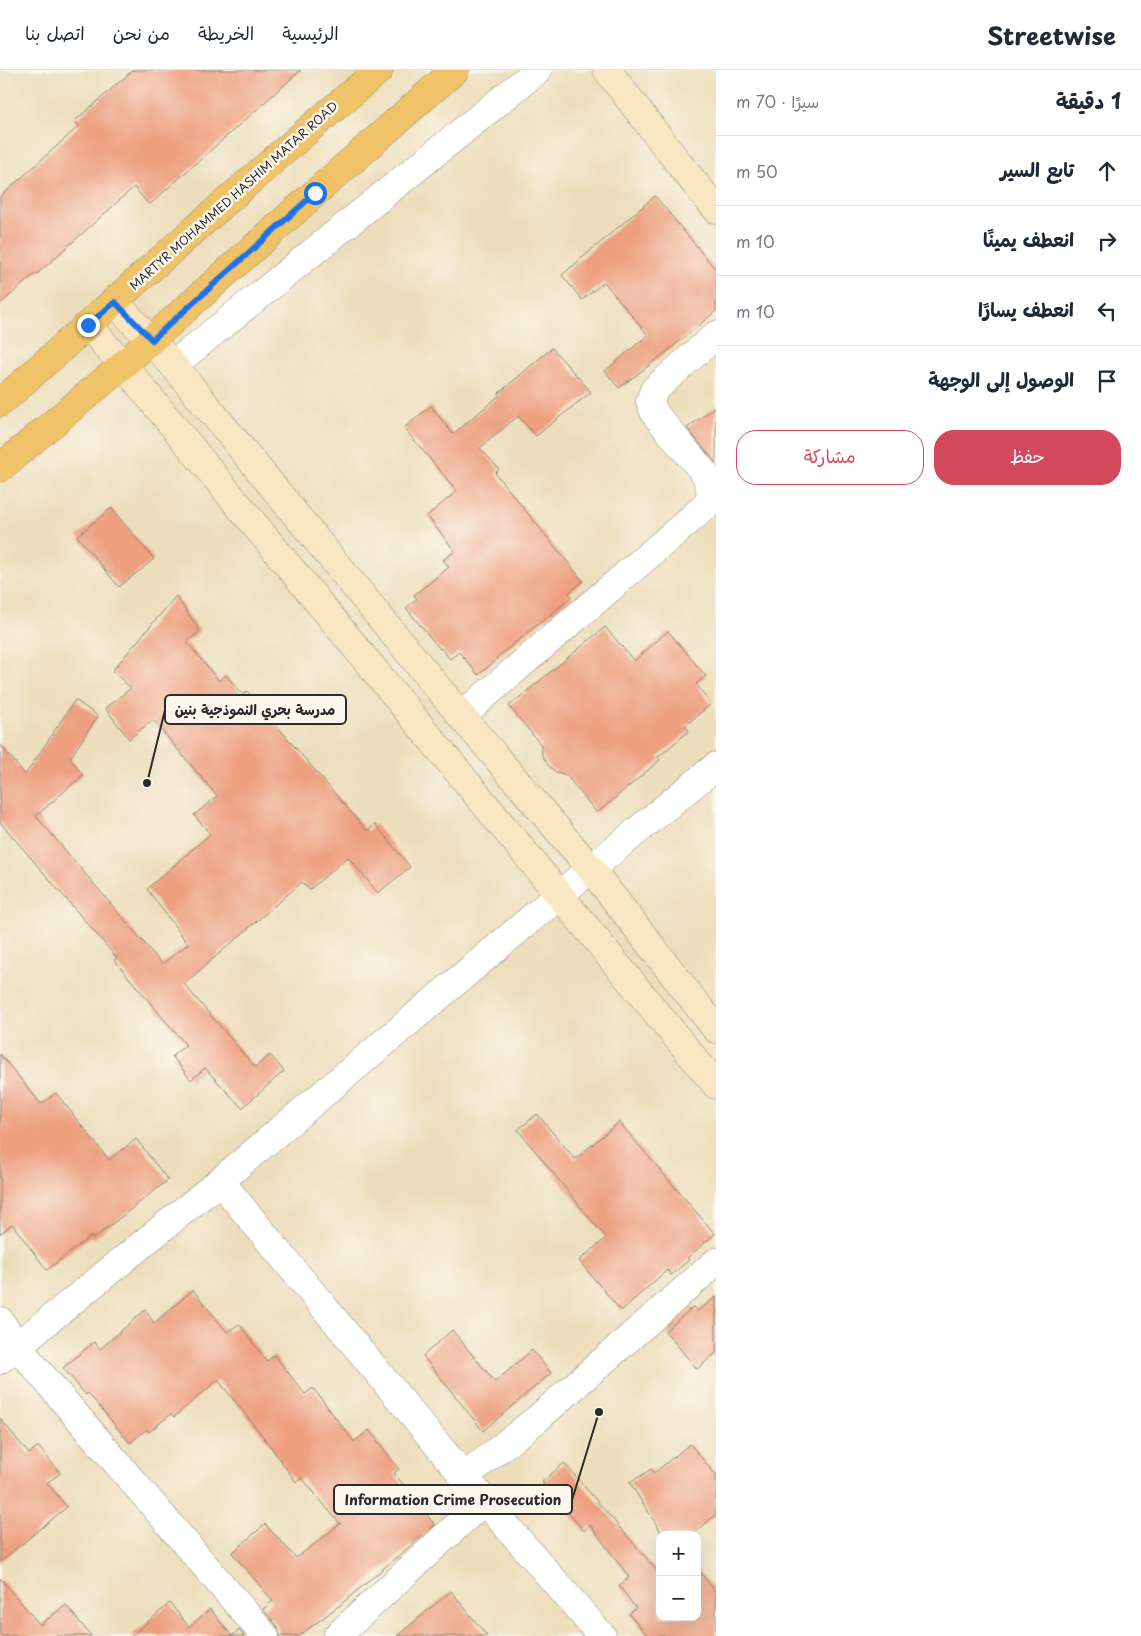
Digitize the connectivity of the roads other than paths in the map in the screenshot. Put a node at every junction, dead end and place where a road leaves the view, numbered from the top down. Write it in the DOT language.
graph roads {
  1 [pos="379,70"];
  2 [pos="455,70"];
  3 [pos="538,70"];
  4 [pos="607,70"];
  5 [pos="716,209"];
  6 [pos="115,302"];
  7 [pos="88,325"];
  8 [pos="716,335"];
  9 [pos="152,340"];
  10 [pos="123,365"];
  11 [pos="173,365"];
  12 [pos="0,403"];
  13 [pos="0,468"];
  14 [pos="461,716"];
  15 [pos="716,766"];
  16 [pos="591,868"];
  17 [pos="559,895"];
  18 [pos="716,1029"];
  19 [pos="716,1085"];
  20 [pos="220,1181"];
  21 [pos="716,1262"];
  22 [pos="0,1321"];
  23 [pos="8,1353"];
  24 [pos="464,1477"];
  25 [pos="485,1500"];
  26 [pos="265,1636"];
  27 [pos="337,1636"];
  28 [pos="602,1636"];
  1 -- 6 [label="main road, MARTYR MOHAMMED HASHIM MATAR ROAD"];
  2 -- 9 [label="main road"];
  3 -- 11 [label="street"];
  4 -- 5 [label="street"];
  6 -- 7 [label="main road, MARTYR MOHAMMED HASHIM MATAR ROAD"];
  6 -- 9 [label="street"];
  7 -- 10 [label="street"];
  7 -- 12 [label="main road, MARTYR MOHAMMED HASHIM MATAR ROAD"];
  8 -- 14 [label="street"];
  9 -- 10 [label="main road"];
  9 -- 11 [label="street"];
  10 -- 13 [label="main road"];
  10 -- 17 [label="street"];
  11 -- 14 [label="street"];
  14 -- 16 [label="street"];
  15 -- 16 [label="street"];
  16 -- 17 [label="street"];
  16 -- 18 [label="street"];
  17 -- 19 [label="street"];
  17 -- 20 [label="street"];
  20 -- 23 [label="street"];
  20 -- 24 [label="street"];
  21 -- 24 [label="street"];
  22 -- 23 [label="street"];
  23 -- 26 [label="street"];
  24 -- 25 [label="street"];
  25 -- 27 [label="street"];
  25 -- 28 [label="street"];
}
